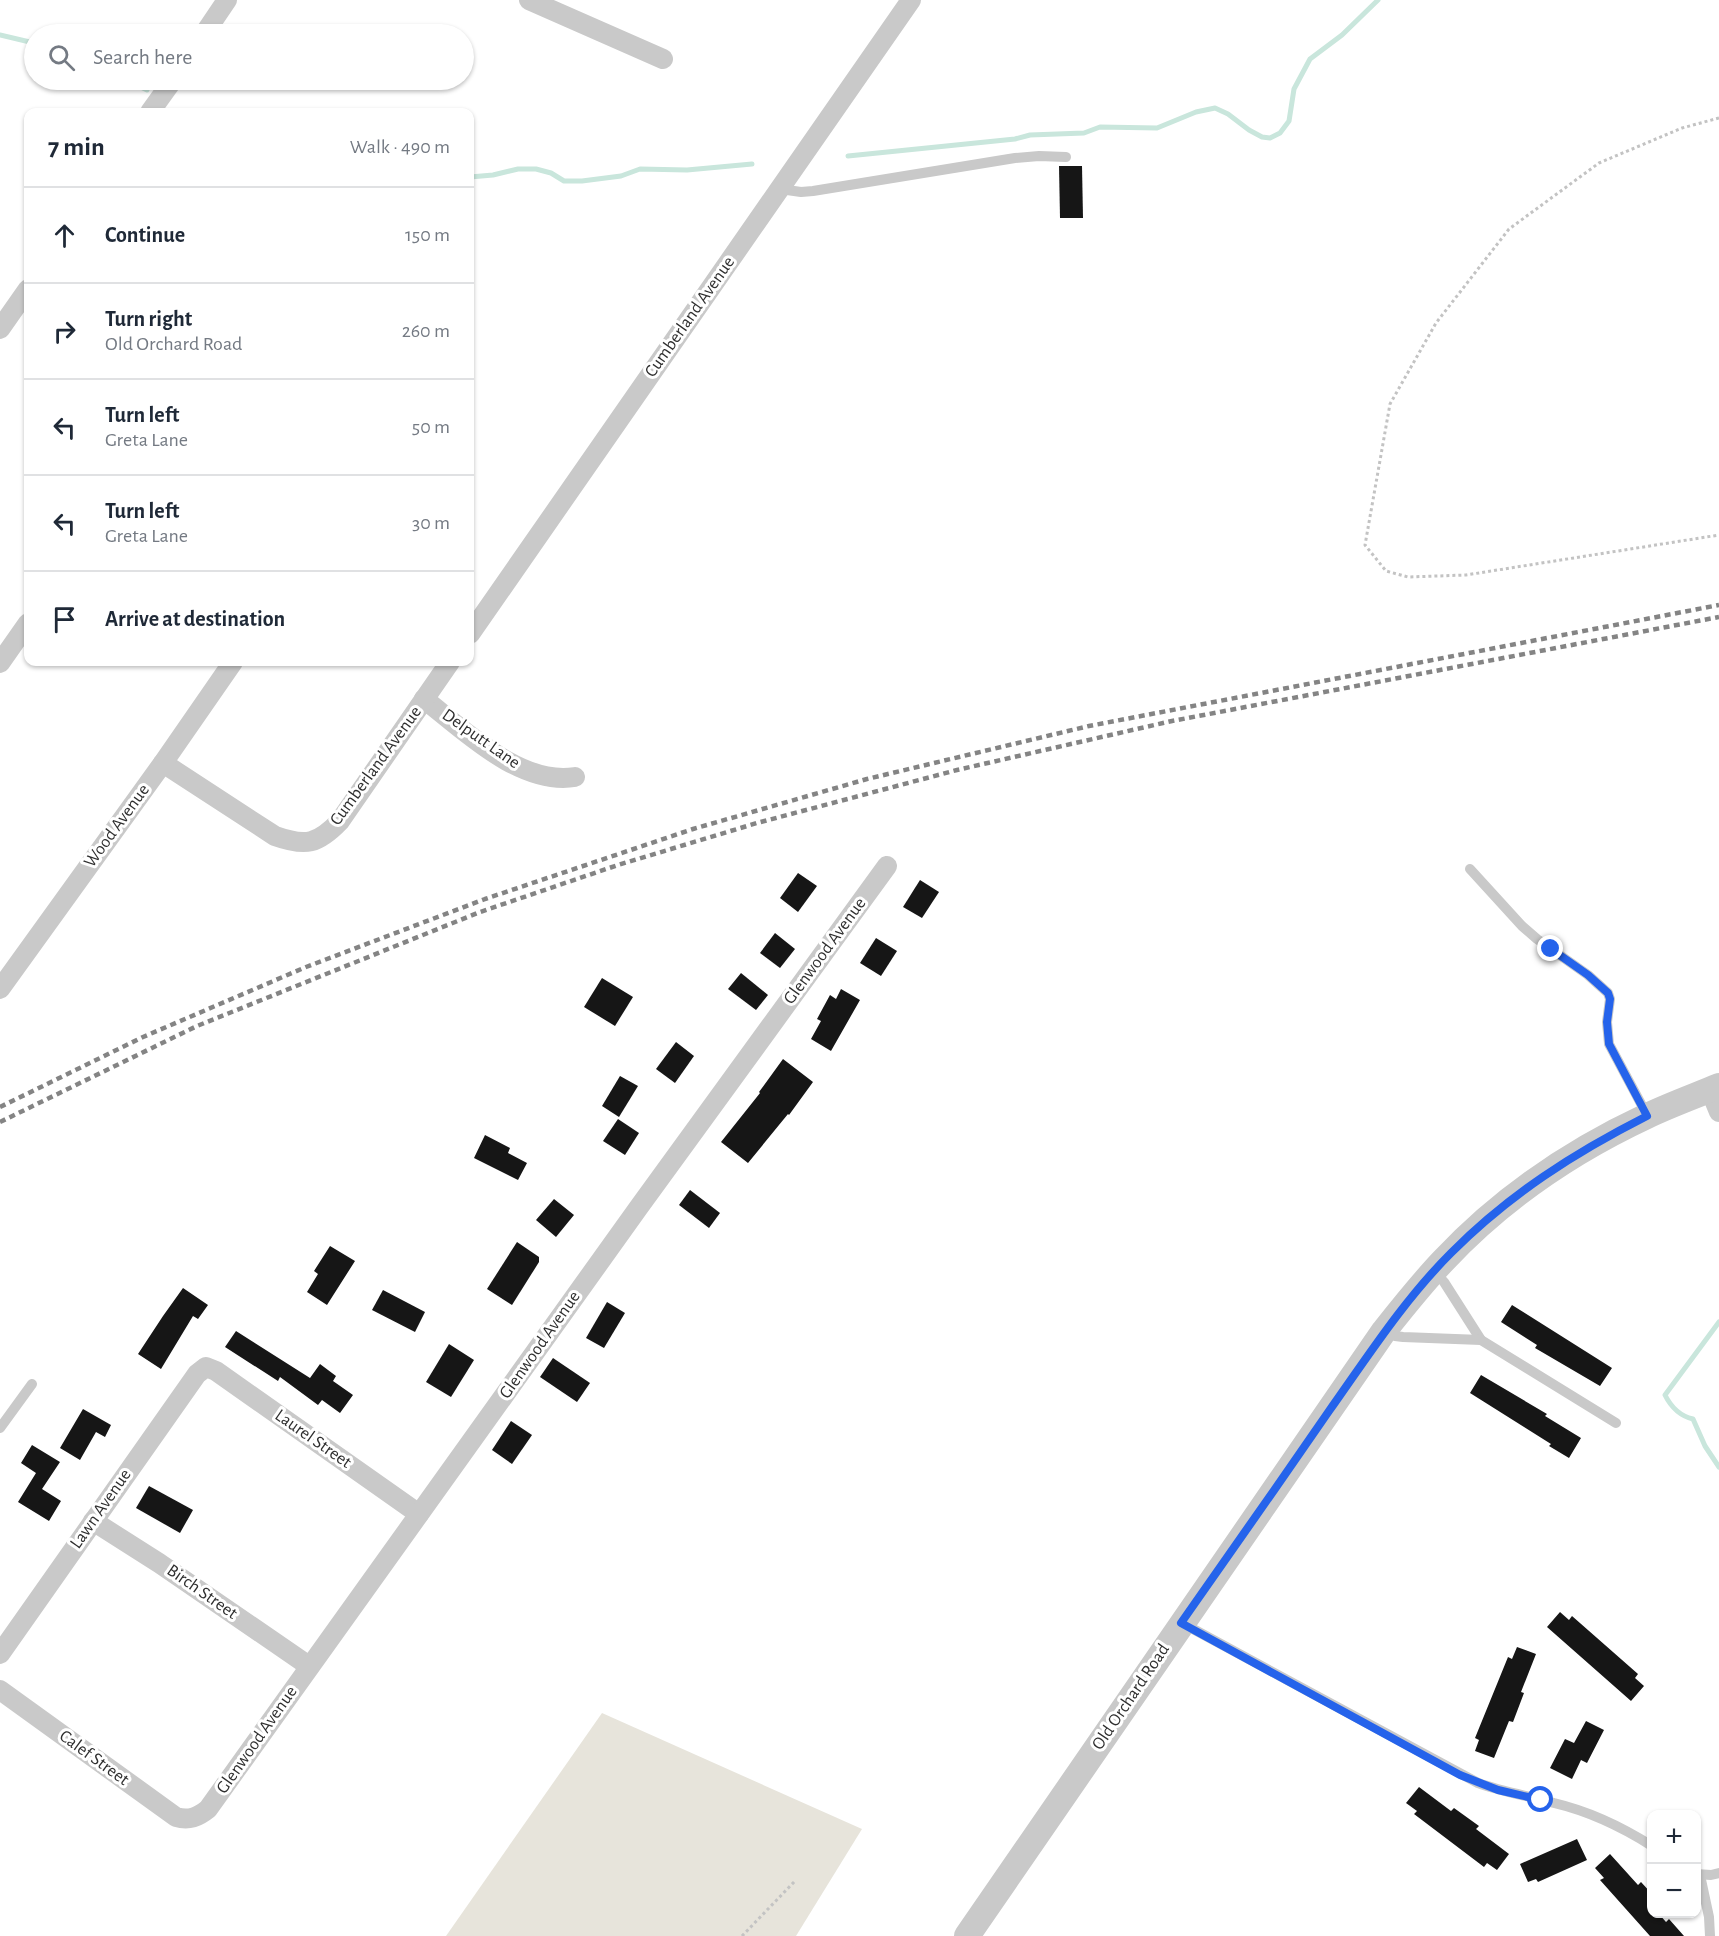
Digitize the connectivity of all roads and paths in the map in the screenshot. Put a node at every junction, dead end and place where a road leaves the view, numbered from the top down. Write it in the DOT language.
graph roads {
  1 [pos="227,0"];
  2 [pos="529,0"];
  3 [pos="911,0"];
  4 [pos="211,24"];
  5 [pos="663,59"];
  6 [pos="166,90"];
  7 [pos="153,108"];
  8 [pos="1719,118"];
  9 [pos="1066,157"];
  10 [pos="780,189"];
  11 [pos="24,295"];
  12 [pos="0,329"];
  13 [pos="1719,535"];
  14 [pos="474,628"];
  15 [pos="24,629"];
  16 [pos="0,663"];
  17 [pos="230,666"];
  18 [pos="447,666"];
  19 [pos="424,699"];
  20 [pos="163,763"];
  21 [pos="575,777"];
  22 [pos="882,862"];
  23 [pos="1470,869"];
  24 [pos="0,989"];
  25 [pos="1716,1096"];
  26 [pos="1647,1116"];
  27 [pos="1434,1271"];
  28 [pos="1384,1331"];
  29 [pos="1481,1340"];
  30 [pos="206,1367"];
  31 [pos="32,1384"];
  32 [pos="1616,1424"];
  33 [pos="0,1428"];
  34 [pos="419,1514"];
  35 [pos="93,1521"];
  36 [pos="1181,1623"];
  37 [pos="0,1654"];
  38 [pos="309,1666"];
  39 [pos="0,1690"];
  40 [pos="190,1819"];
  41 [pos="1647,1843"];
  42 [pos="1719,1873"];
  43 [pos="1701,1875"];
  44 [pos="795,1881"];
  45 [pos="1701,1888"];
  46 [pos="742,1936"];
  47 [pos="967,1936"];
  48 [pos="1710,1936"];
  1 -- 4 [label="street"];
  2 -- 5 [label="street"];
  3 -- 10 [label="street, Cumberland Avenue"];
  6 -- 7 [label="street"];
  8 -- 13 [label="path"];
  9 -- 10 [label="lane"];
  10 -- 14 [label="street, Cumberland Avenue"];
  11 -- 12 [label="street"];
  15 -- 16 [label="street"];
  17 -- 20 [label="street, Wood Avenue"];
  18 -- 19 [label="street, Cumberland Avenue"];
  19 -- 20 [label="street, Cumberland Avenue"];
  19 -- 21 [label="street, Delputt Lane"];
  20 -- 24 [label="street, Wood Avenue"];
  22 -- 34 [label="street, Glenwood Avenue"];
  23 -- 26 [label="lane"];
  25 -- 26 [label="street, Old Orchard Road"];
  26 -- 27 [label="street, Old Orchard Road"];
  27 -- 28 [label="street, Old Orchard Road"];
  27 -- 29 [label="lane"];
  28 -- 29 [label="lane"];
  28 -- 36 [label="street, Old Orchard Road"];
  29 -- 32 [label="lane"];
  30 -- 34 [label="street, Laurel Street"];
  30 -- 35 [label="street, Lawn Avenue"];
  31 -- 33 [label="lane"];
  34 -- 38 [label="street, Glenwood Avenue"];
  35 -- 37 [label="street, Lawn Avenue"];
  35 -- 38 [label="street, Birch Street"];
  36 -- 41 [label="lane"];
  36 -- 47 [label="street, Old Orchard Road"];
  38 -- 40 [label="street, Glenwood Avenue"];
  39 -- 40 [label="street, Calef Street"];
  42 -- 43 [label="lane"];
  44 -- 46 [label="path"];
  45 -- 48 [label="lane"];
}
